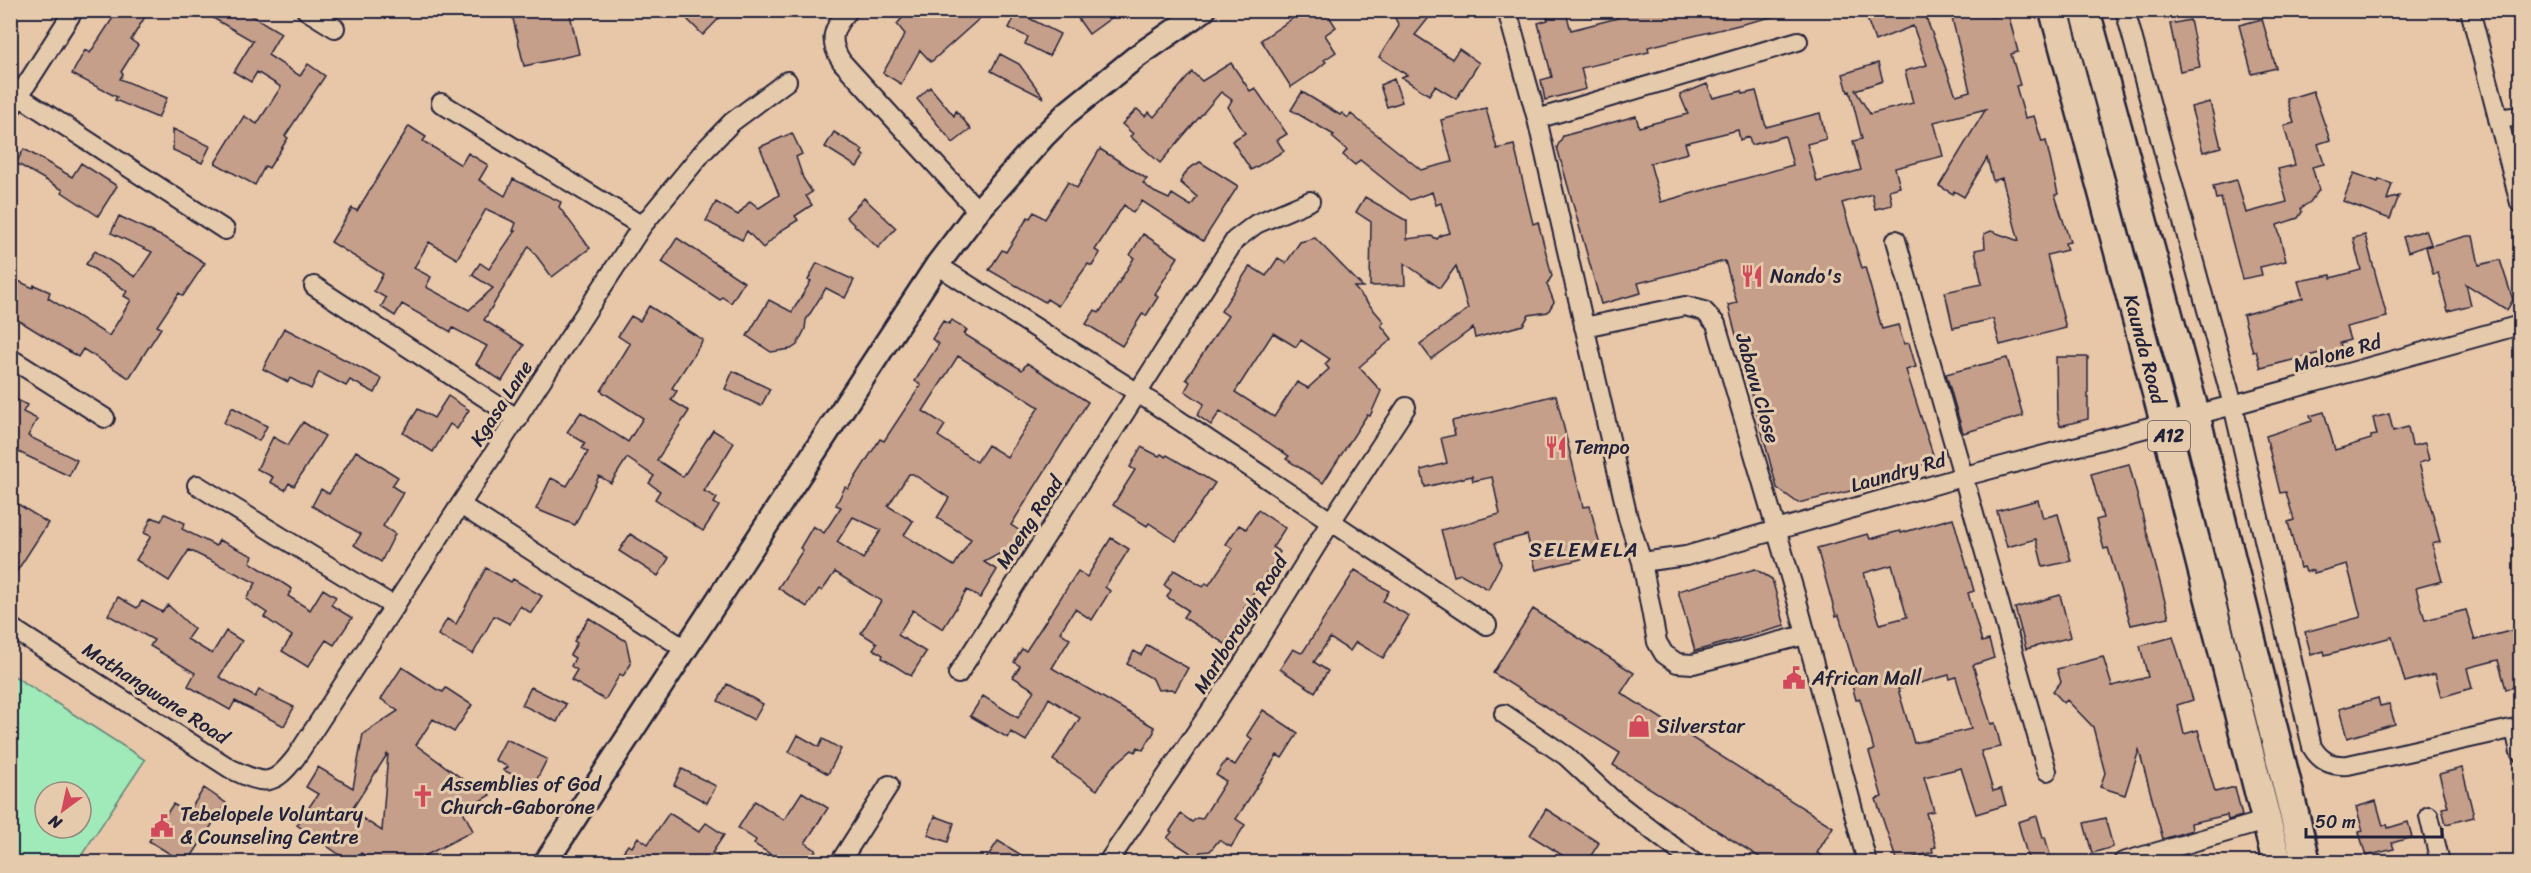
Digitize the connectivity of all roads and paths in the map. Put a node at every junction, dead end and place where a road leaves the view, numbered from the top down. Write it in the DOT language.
graph roads {
  1 [pos="74,10"];
  2 [pos="306,10"];
  3 [pos="849,10"];
  4 [pos="1204,10"];
  5 [pos="1507,10"];
  6 [pos="2054,10"];
  7 [pos="2085,10"];
  8 [pos="2125,10"];
  9 [pos="2470,10"];
  10 [pos="335,28"];
  11 [pos="1798,41"];
  12 [pos="787,81"];
  13 [pos="15,103"];
  14 [pos="441,103"];
  15 [pos="2520,116"];
  16 [pos="1537,119"];
  17 [pos="2498,119"];
  18 [pos="1310,201"];
  19 [pos="2520,203"];
  20 [pos="978,211"];
  21 [pos="642,226"];
  22 [pos="225,230"];
  23 [pos="1896,240"];
  24 [pos="937,265"];
  25 [pos="314,286"];
  26 [pos="2520,325"];
  27 [pos="1584,327"];
  28 [pos="10,358"];
  29 [pos="1138,393"];
  30 [pos="2233,405"];
  31 [pos="1407,407"];
  32 [pos="2195,414"];
  33 [pos="105,418"];
  34 [pos="518,419"];
  35 [pos="2165,423"];
  36 [pos="1965,476"];
  37 [pos="197,484"];
  38 [pos="462,506"];
  39 [pos="1332,520"];
  40 [pos="1777,531"];
  41 [pos="1642,562"];
  42 [pos="395,607"];
  43 [pos="1487,625"];
  44 [pos="10,627"];
  45 [pos="1805,635"];
  46 [pos="685,649"];
  47 [pos="958,674"];
  48 [pos="1504,714"];
  49 [pos="2518,728"];
  50 [pos="2520,752"];
  51 [pos="2048,771"];
  52 [pos="282,775"];
  53 [pos="889,785"];
  54 [pos="2429,816"];
  55 [pos="2265,821"];
  56 [pos="546,862"];
  57 [pos="840,862"];
  58 [pos="1108,862"];
  59 [pos="1693,862"];
  60 [pos="1867,862"];
  61 [pos="2123,862"];
  62 [pos="2277,862"];
  63 [pos="2306,862"];
  64 [pos="2440,862"];
  1 -- 13 [label="street"];
  2 -- 10 [label="street"];
  3 -- 20 [label="street"];
  4 -- 20 [label="street"];
  5 -- 16 [label="street"];
  6 -- 35 [label="main road, Kaunda Road / A12"];
  7 -- 32 [label="main road, Kaunda Road / A12"];
  8 -- 30 [label="street"];
  9 -- 17 [label="street"];
  11 -- 16 [label="street"];
  12 -- 21 [label="street, Kgasa Lane"];
  13 -- 22 [label="street"];
  14 -- 21 [label="street"];
  15 -- 17 [label="street"];
  16 -- 27 [label="street"];
  17 -- 19 [label="street"];
  18 -- 29 [label="street, Moeng Road"];
  20 -- 24 [label="street"];
  21 -- 34 [label="street, Kgasa Lane"];
  23 -- 36 [label="street"];
  24 -- 29 [label="street"];
  24 -- 46 [label="street"];
  25 -- 34 [label="street"];
  26 -- 30 [label="street, Malone Rd"];
  27 -- 40 [label="street, Jabavu Close"];
  27 -- 41 [label="street"];
  28 -- 33 [label="street"];
  29 -- 39 [label="street"];
  29 -- 47 [label="street, Moeng Road"];
  30 -- 32 [label="street, Malone Rd"];
  30 -- 49 [label="street"];
  31 -- 39 [label="street, Marlborough Road"];
  32 -- 35 [label="street, Malone Rd"];
  32 -- 63 [label="main road, Kaunda Road / A12"];
  34 -- 38 [label="street, Kgasa Lane"];
  35 -- 36 [label="street, Laundry Rd"];
  35 -- 55 [label="main road, Kaunda Road / A12"];
  36 -- 40 [label="street, Laundry Rd"];
  36 -- 51 [label="street"];
  37 -- 42 [label="street"];
  38 -- 42 [label="street, Kgasa Lane"];
  38 -- 46 [label="street"];
  39 -- 43 [label="street"];
  39 -- 58 [label="street, Marlborough Road"];
  40 -- 41 [label="street, Laundry Rd"];
  40 -- 45 [label="street, Jabavu Close"];
  41 -- 45 [label="street"];
  42 -- 52 [label="street, Kgasa Lane"];
  44 -- 52 [label="street, Mathangwane Road"];
  45 -- 60 [label="street, Jabavu Close"];
  46 -- 56 [label="street"];
  48 -- 59 [label="street"];
  49 -- 50 [label="street"];
  53 -- 57 [label="street"];
  54 -- 64 [label="street"];
  55 -- 61 [label="street"];
  55 -- 62 [label="main road, Kaunda Road / A12"];
}
